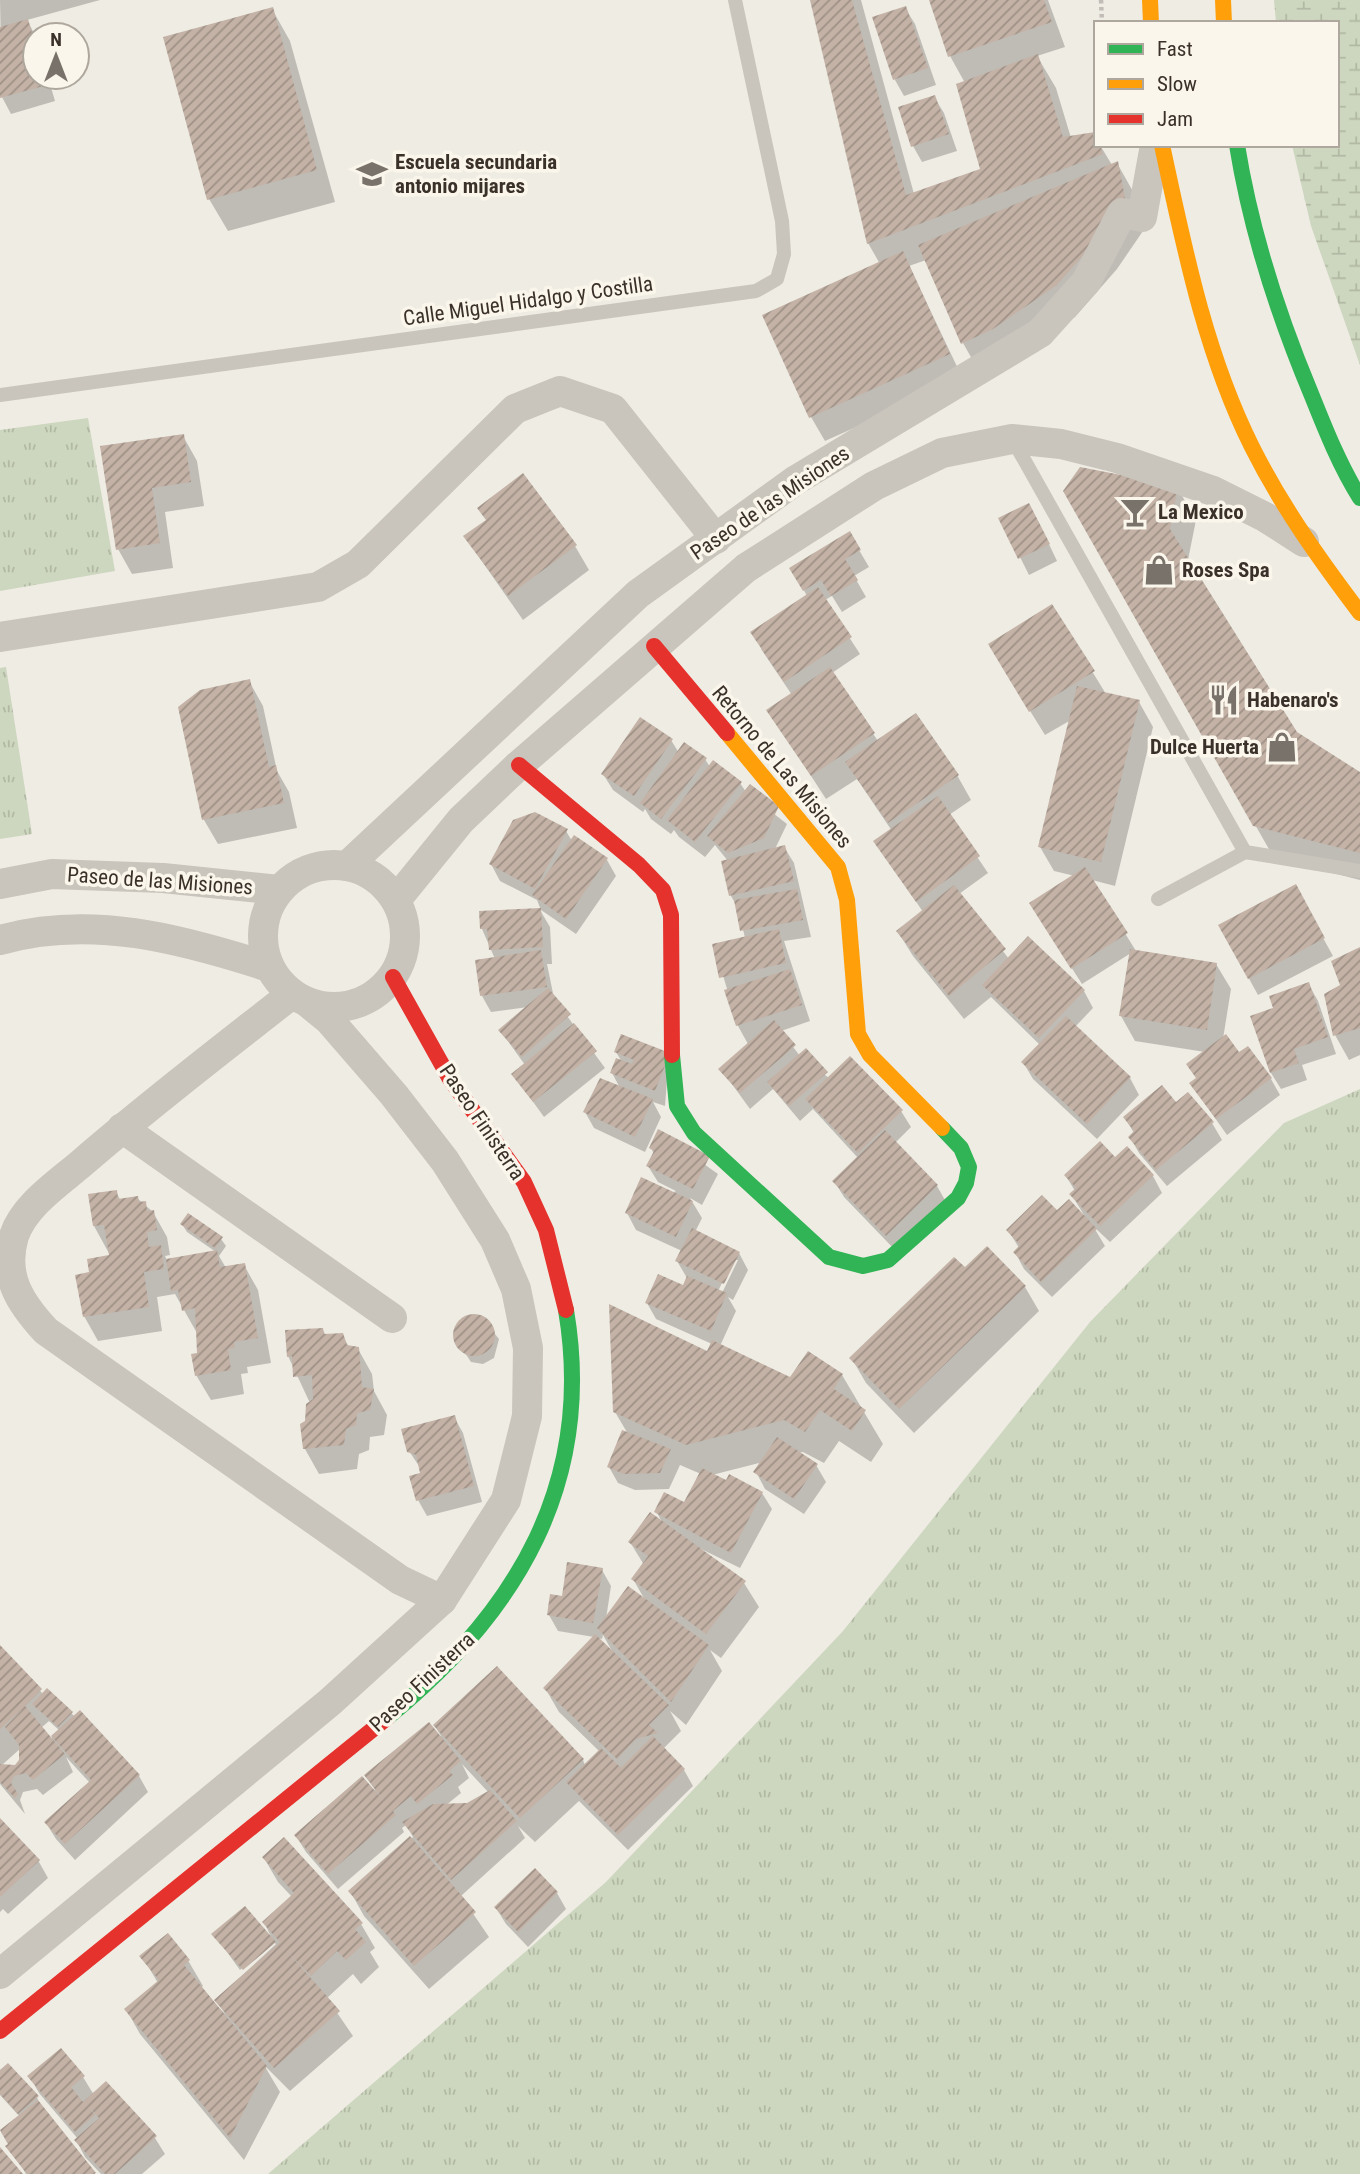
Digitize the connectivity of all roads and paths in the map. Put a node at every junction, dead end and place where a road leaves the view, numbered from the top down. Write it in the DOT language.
graph roads {
  1 [pos="735,0"];
  2 [pos="1101,0"];
  3 [pos="1150,0"];
  4 [pos="1223,0"];
  5 [pos="1102,21"];
  6 [pos="1151,21"];
  7 [pos="1224,21"];
  8 [pos="1155,147"];
  9 [pos="1162,147"];
  10 [pos="1237,147"];
  11 [pos="0,395"];
  12 [pos="1012,439"];
  13 [pos="1360,498"];
  14 [pos="716,539"];
  15 [pos="1310,545"];
  16 [pos="1360,613"];
  17 [pos="0,637"];
  18 [pos="654,646"];
  19 [pos="519,765"];
  20 [pos="1245,852"];
  21 [pos="348,866"];
  22 [pos="1360,871"];
  23 [pos="0,884"];
  24 [pos="279,890"];
  25 [pos="1158,899"];
  26 [pos="396,900"];
  27 [pos="0,940"];
  28 [pos="269,967"];
  29 [pos="393,977"];
  30 [pos="300,998"];
  31 [pos="122,1128"];
  32 [pos="392,1318"];
  33 [pos="442,1600"];
  34 [pos="0,1974"];
  35 [pos="0,2031"];
  1 -- 11 [label="lane, Calle Miguel Hidalgo y Costilla"];
  2 -- 5 [label="path"];
  3 -- 6 [label="street"];
  4 -- 7 [label="street"];
  8 -- 14 [label="street, Paseo de las Misiones"];
  9 -- 15 [label="street"];
  10 -- 13 [label="street"];
  12 -- 15 [label="street, Paseo de las Misiones"];
  12 -- 18 [label="street, Paseo de las Misiones"];
  12 -- 20 [label="lane"];
  14 -- 17 [label="street"];
  14 -- 21 [label="street, Paseo de las Misiones"];
  15 -- 16 [label="street"];
  18 -- 19 [label="street, Paseo de las Misiones"];
  18 -- 19 [label="street, Retorno de Las Misiones"];
  19 -- 26 [label="street, Paseo de las Misiones"];
  20 -- 22 [label="lane"];
  20 -- 25 [label="lane"];
  21 -- 24 [label="street"];
  21 -- 26 [label="street"];
  23 -- 24 [label="street, Paseo de las Misiones"];
  24 -- 28 [label="street"];
  26 -- 29 [label="street"];
  27 -- 28 [label="street"];
  28 -- 30 [label="street"];
  29 -- 30 [label="street"];
  29 -- 35 [label="street, Paseo Finisterra"];
  30 -- 31 [label="street"];
  30 -- 33 [label="street"];
  31 -- 32 [label="street"];
  31 -- 33 [label="street"];
  33 -- 34 [label="street"];
}
